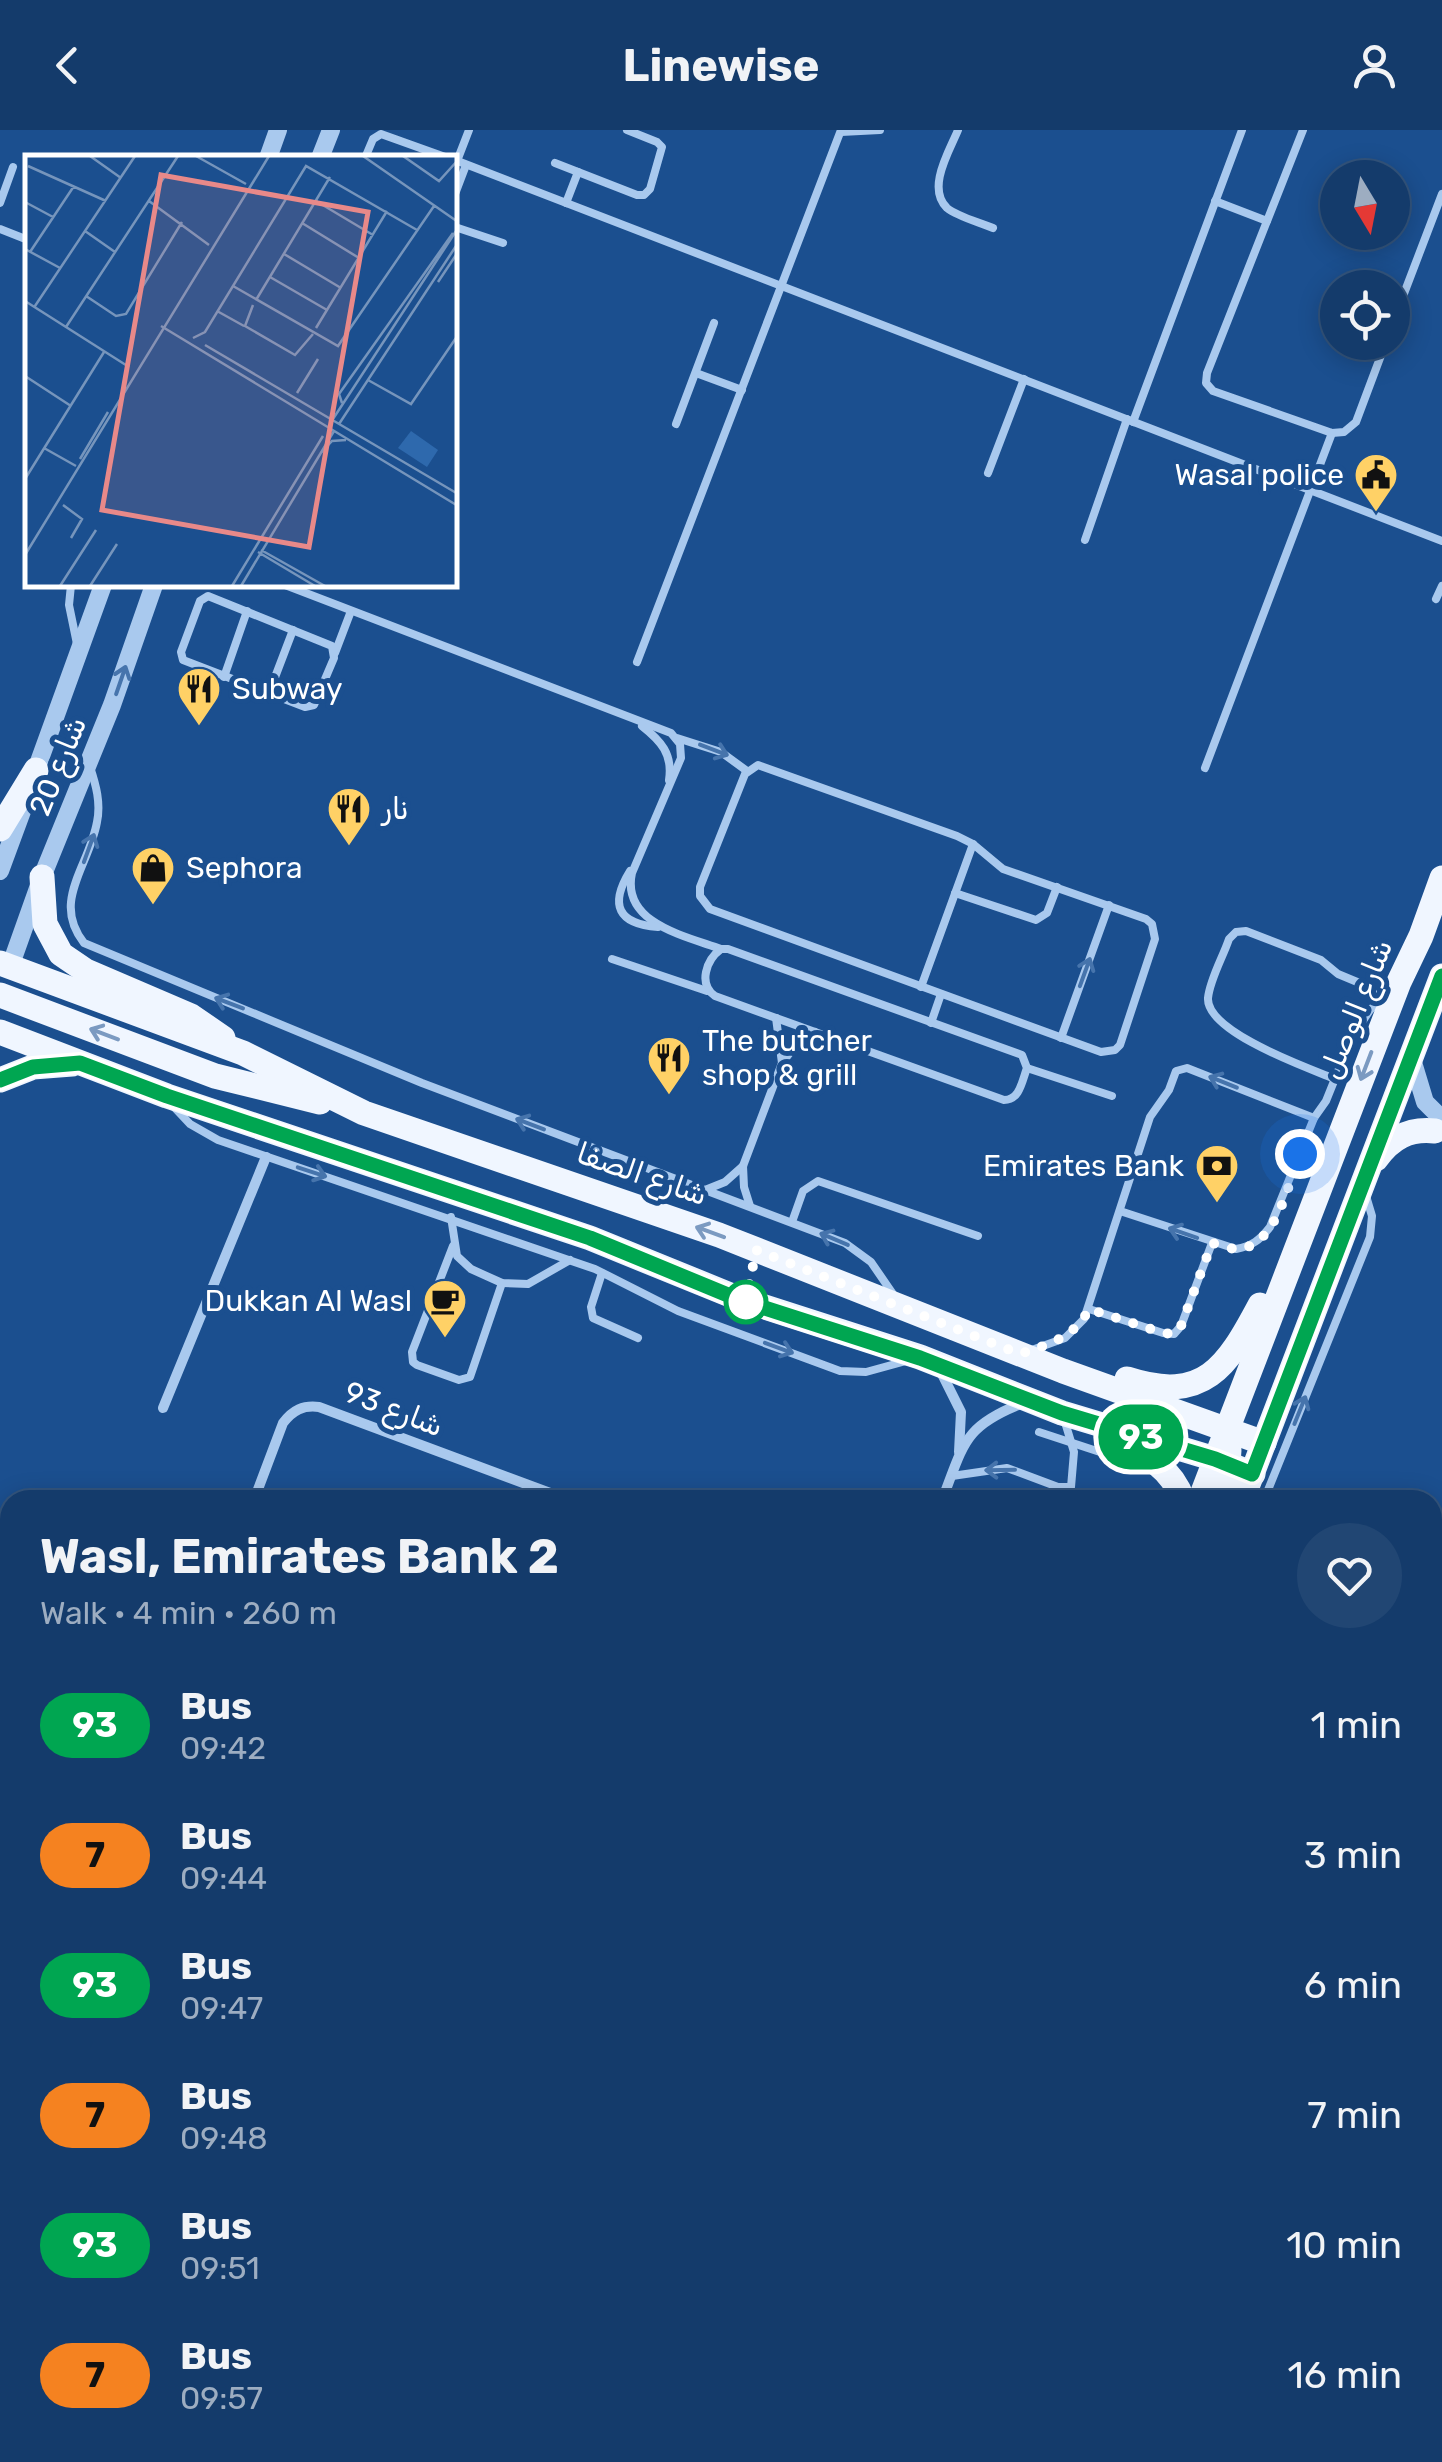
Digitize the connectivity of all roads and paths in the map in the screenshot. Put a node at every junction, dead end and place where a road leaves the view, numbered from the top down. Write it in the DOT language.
graph roads {
  1 [pos="331,130"];
  2 [pos="470,130"];
  3 [pos="627,130"];
  4 [pos="880,130"];
  5 [pos="958,130"];
  6 [pos="1242,130"];
  7 [pos="1303,130"];
  8 [pos="841,131"];
  9 [pos="321,155"];
  10 [pos="366,155"];
  11 [pos="440,155"];
  12 [pos="458,159"];
  13 [pos="458,161"];
  14 [pos="556,163"];
  15 [pos="14,167"];
  16 [pos="578,172"];
  17 [pos="1442,194"];
  18 [pos="1215,201"];
  19 [pos="0,202"];
  20 [pos="566,203"];
  21 [pos="1267,221"];
  22 [pos="458,227"];
  23 [pos="993,228"];
  24 [pos="0,229"];
  25 [pos="25,239"];
  26 [pos="502,243"];
  27 [pos="1410,278"];
  28 [pos="782,285"];
  29 [pos="714,323"];
  30 [pos="1379,360"];
  31 [pos="696,373"];
  32 [pos="1024,380"];
  33 [pos="742,390"];
  34 [pos="1130,420"];
  35 [pos="676,424"];
  36 [pos="1332,433"];
  37 [pos="988,473"];
  38 [pos="1312,490"];
  39 [pos="1085,540"];
  40 [pos="1442,541"];
  41 [pos="1442,586"];
  42 [pos="71,588"];
  43 [pos="101,588"];
  44 [pos="153,588"];
  45 [pos="292,588"];
  46 [pos="1436,599"];
  47 [pos="352,611"];
  48 [pos="247,612"];
  49 [pos="292,630"];
  50 [pos="78,648"];
  51 [pos="335,653"];
  52 [pos="637,662"];
  53 [pos="224,676"];
  54 [pos="269,693"];
  55 [pos="636,721"];
  56 [pos="676,738"];
  57 [pos="89,762"];
  58 [pos="1206,768"];
  59 [pos="36,770"];
  60 [pos="747,770"];
  61 [pos="666,790"];
  62 [pos="0,829"];
  63 [pos="973,844"];
  64 [pos="638,859"];
  65 [pos="0,871"];
  66 [pos="42,877"];
  67 [pos="1442,878"];
  68 [pos="1057,887"];
  69 [pos="956,893"];
  70 [pos="1109,905"];
  71 [pos="663,927"];
  72 [pos="721,950"];
  73 [pos="612,959"];
  74 [pos="3,968"];
  75 [pos="1442,976"];
  76 [pos="921,987"];
  77 [pos="1392,988"];
  78 [pos="708,992"];
  79 [pos="941,994"];
  80 [pos="0,995"];
  81 [pos="29,1006"];
  82 [pos="776,1018"];
  83 [pos="931,1022"];
  84 [pos="815,1032"];
  85 [pos="9,1035"];
  86 [pos="1061,1038"];
  87 [pos="243,1053"];
  88 [pos="1410,1054"];
  89 [pos="80,1063"];
  90 [pos="782,1063"];
  91 [pos="1027,1068"];
  92 [pos="1335,1079"];
  93 [pos="0,1080"];
  94 [pos="167,1096"];
  95 [pos="1112,1096"];
  96 [pos="1390,1112"];
  97 [pos="364,1113"];
  98 [pos="1314,1118"];
  99 [pos="1440,1127"];
  100 [pos="266,1157"];
  101 [pos="744,1166"];
  102 [pos="1366,1176"];
  103 [pos="702,1190"];
  104 [pos="750,1206"];
  105 [pos="1120,1212"];
  106 [pos="451,1217"];
  107 [pos="792,1222"];
  108 [pos="978,1236"];
  109 [pos="1212,1243"];
  110 [pos="453,1246"];
  111 [pos="1293,1255"];
  112 [pos="570,1260"];
  113 [pos="602,1273"];
  114 [pos="502,1283"];
  115 [pos="900,1306"];
  116 [pos="1089,1309"];
  117 [pos="638,1338"];
  118 [pos="1020,1354"];
  119 [pos="929,1361"];
  120 [pos="1062,1371"];
  121 [pos="1030,1401"];
  122 [pos="163,1408"];
  123 [pos="1062,1413"];
  124 [pos="1226,1430"];
  125 [pos="1039,1432"];
  126 [pos="1072,1443"];
  127 [pos="1264,1444"];
  128 [pos="1102,1454"];
  129 [pos="958,1458"];
  130 [pos="1232,1466"];
  131 [pos="952,1476"];
  132 [pos="258,1490"];
  133 [pos="540,1490"];
  134 [pos="946,1490"];
  135 [pos="1178,1490"];
  136 [pos="1209,1490"];
  137 [pos="1224,1490"];
  138 [pos="1239,1490"];
  139 [pos="1268,1490"];
  1 -- 9 [label="street"];
  2 -- 12 [label="lane"];
  3 -- 16 [label="lane"];
  4 -- 8 [label="lane"];
  5 -- 23 [label="lane"];
  6 -- 18 [label="lane"];
  7 -- 21 [label="lane"];
  8 -- 28 [label="lane"];
  10 -- 11 [label="lane"];
  13 -- 20 [label="lane"];
  14 -- 16 [label="lane"];
  15 -- 19 [label="lane"];
  16 -- 20 [label="lane"];
  17 -- 27 [label="lane"];
  18 -- 21 [label="lane"];
  18 -- 34 [label="lane"];
  20 -- 28 [label="lane"];
  21 -- 36 [label="lane"];
  22 -- 26 [label="lane"];
  24 -- 25 [label="lane"];
  28 -- 32 [label="lane"];
  28 -- 33 [label="lane"];
  29 -- 31 [label="lane"];
  30 -- 36 [label="lane"];
  31 -- 33 [label="lane"];
  31 -- 35 [label="lane"];
  32 -- 34 [label="lane"];
  32 -- 37 [label="lane"];
  33 -- 52 [label="lane"];
  34 -- 38 [label="lane"];
  34 -- 39 [label="lane"];
  36 -- 38 [label="lane"];
  38 -- 40 [label="lane"];
  38 -- 58 [label="lane"];
  41 -- 46 [label="lane"];
  42 -- 50 [label="lane"];
  43 -- 50 [label="street, شارع 20"];
  57 -- 44 [label="street, شارع 20, one-way"];
  45 -- 47 [label="lane"];
  47 -- 51 [label="lane"];
  47 -- 55 [label="lane"];
  48 -- 49 [label="lane"];
  48 -- 53 [label="lane"];
  48 -- 53 [label="lane"];
  49 -- 51 [label="lane"];
  49 -- 54 [label="lane"];
  50 -- 59 [label="street, شارع 20"];
  51 -- 54 [label="lane"];
  53 -- 54 [label="lane"];
  55 -- 56 [label="lane"];
  55 -- 61 [label="lane"];
  56 -- 60 [label="lane, one-way"];
  56 -- 61 [label="lane"];
  57 -- 66 [label="street, شارع 20"];
  103 -- 57 [label="lane, one-way"];
  59 -- 62 [label="main road"];
  59 -- 65 [label="street, شارع 20"];
  60 -- 63 [label="lane"];
  60 -- 76 [label="lane"];
  61 -- 64 [label="lane"];
  63 -- 68 [label="lane"];
  63 -- 69 [label="lane"];
  64 -- 71 [label="lane"];
  64 -- 71 [label="lane"];
  66 -- 74 [label="street, شارع 20"];
  66 -- 87 [label="main road"];
  67 -- 77 [label="main road, شارع الوصل"];
  68 -- 69 [label="lane"];
  68 -- 70 [label="lane"];
  69 -- 76 [label="lane"];
  86 -- 70 [label="lane, one-way"];
  70 -- 86 [label="lane"];
  71 -- 72 [label="lane"];
  72 -- 78 [label="lane"];
  72 -- 83 [label="lane"];
  73 -- 78 [label="lane"];
  74 -- 87 [label="main road, شارع الصفا"];
  75 -- 88 [label="main road, شارع الوصل"];
  76 -- 79 [label="lane"];
  77 -- 92 [label="lane"];
  77 -- 92 [label="lane"];
  77 -- 111 [label="main road, شارع الوصل, one-way"];
  78 -- 82 [label="lane"];
  79 -- 83 [label="lane"];
  79 -- 86 [label="lane"];
  80 -- 81 [label="main road"];
  81 -- 85 [label="main road"];
  97 -- 81 [label="main road, one-way"];
  82 -- 84 [label="lane"];
  82 -- 90 [label="lane"];
  83 -- 91 [label="lane"];
  84 -- 90 [label="lane"];
  84 -- 91 [label="lane"];
  85 -- 89 [label="main road"];
  87 -- 97 [label="main road, شارع الصفا"];
  88 -- 96 [label="main road, شارع الوصل"];
  88 -- 99 [label="street"];
  89 -- 93 [label="main road"];
  89 -- 94 [label="main road"];
  90 -- 101 [label="lane"];
  91 -- 95 [label="lane"];
  92 -- 98 [label="lane"];
  94 -- 100 [label="lane"];
  94 -- 119 [label="main road"];
  96 -- 99 [label="street"];
  96 -- 102 [label="main road, شارع الوصل"];
  115 -- 97 [label="main road, شارع الصفا, one-way"];
  98 -- 105 [label="lane, one-way"];
  98 -- 109 [label="lane"];
  99 -- 102 [label="main road"];
  100 -- 106 [label="lane, one-way"];
  100 -- 122 [label="street"];
  101 -- 103 [label="lane"];
  101 -- 104 [label="lane"];
  102 -- 127 [label="main road, شارع الوصل"];
  139 -- 102 [label="lane, one-way"];
  103 -- 104 [label="lane"];
  104 -- 107 [label="lane"];
  109 -- 105 [label="lane, one-way"];
  105 -- 116 [label="lane"];
  106 -- 110 [label="lane"];
  106 -- 112 [label="lane"];
  107 -- 108 [label="lane"];
  115 -- 107 [label="lane, one-way"];
  109 -- 116 [label="lane"];
  110 -- 114 [label="lane"];
  110 -- 114 [label="lane"];
  111 -- 120 [label="main road"];
  111 -- 124 [label="main road, شارع الوصل"];
  112 -- 113 [label="lane"];
  112 -- 114 [label="lane"];
  113 -- 117 [label="lane"];
  113 -- 119 [label="lane, one-way"];
  115 -- 118 [label="main road, شارع الصفا"];
  116 -- 118 [label="lane"];
  118 -- 120 [label="main road, شارع الصفا"];
  119 -- 121 [label="main road"];
  119 -- 129 [label="street"];
  120 -- 124 [label="main road, شارع الصفا"];
  121 -- 123 [label="main road"];
  121 -- 129 [label="street"];
  123 -- 126 [label="lane"];
  123 -- 130 [label="main road"];
  123 -- 135 [label="main road"];
  124 -- 127 [label="main road, شارع الصفا"];
  124 -- 130 [label="main road, شارع الوصل"];
  125 -- 126 [label="lane"];
  126 -- 128 [label="lane"];
  126 -- 131 [label="lane, one-way"];
  127 -- 130 [label="main road, شارع الوصل"];
  129 -- 131 [label="street"];
  130 -- 136 [label="main road, شارع الوصل"];
  130 -- 137 [label="main road"];
  130 -- 138 [label="main road, شارع الوصل"];
  131 -- 134 [label="street"];
  132 -- 133 [label="street, شارع 93"];
}
